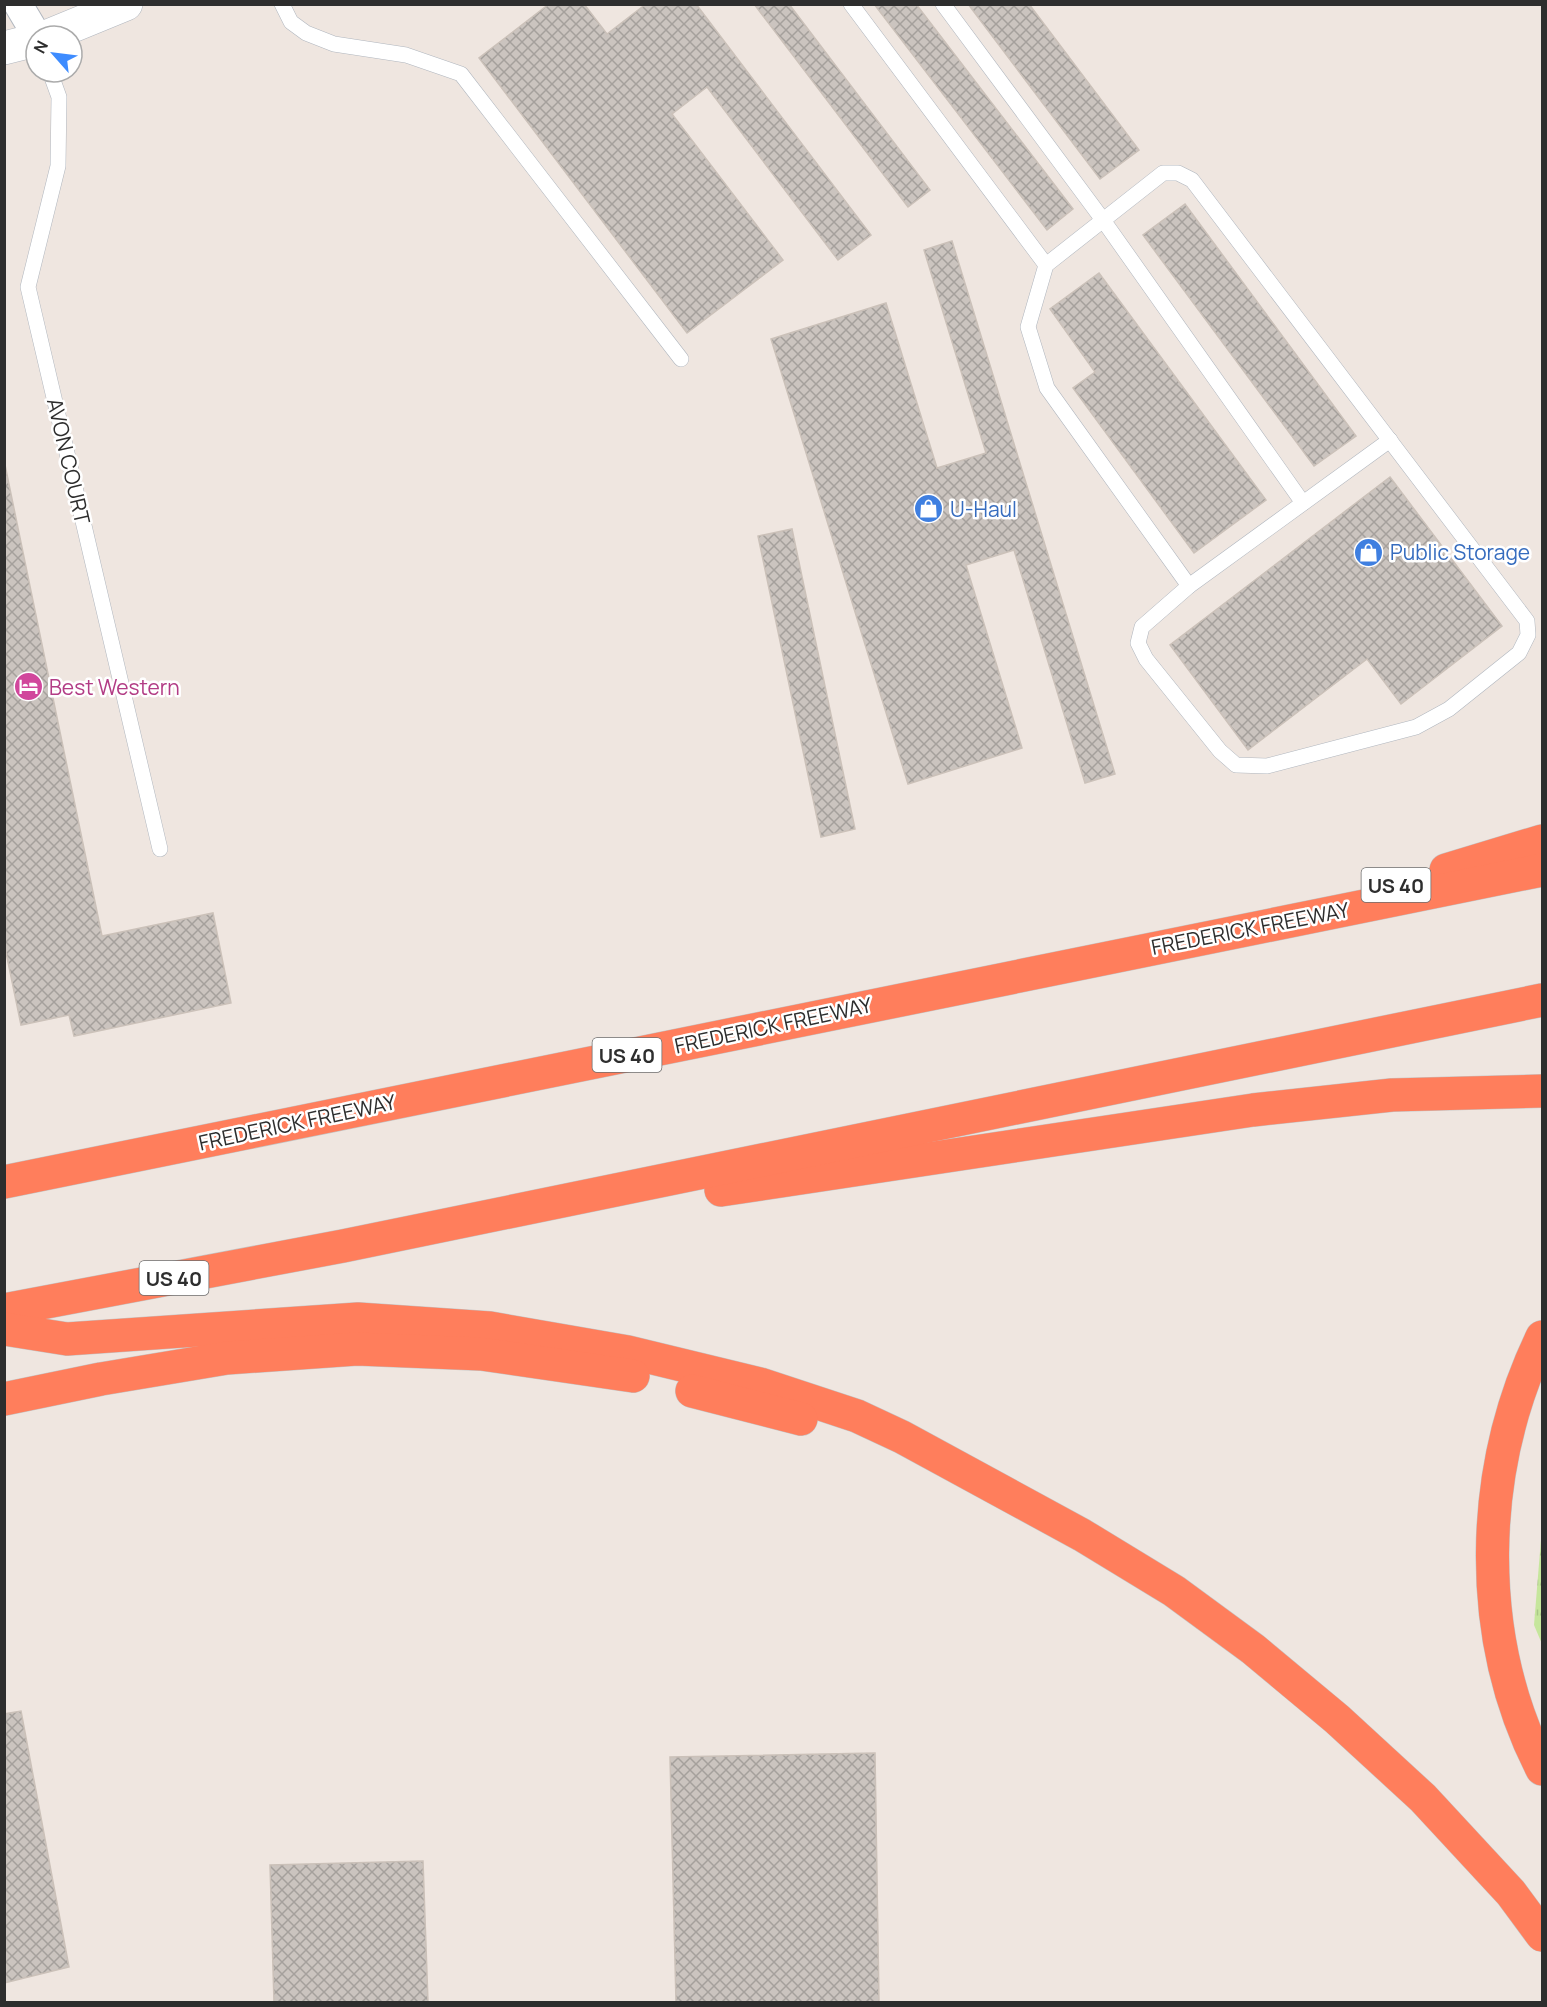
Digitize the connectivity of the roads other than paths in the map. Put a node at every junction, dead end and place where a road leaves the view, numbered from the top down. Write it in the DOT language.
graph roads {
  1 [pos="18,4"];
  2 [pos="126,4"];
  3 [pos="282,4"];
  4 [pos="851,4"];
  5 [pos="943,4"];
  6 [pos="29,24"];
  7 [pos="77,24"];
  8 [pos="24,42"];
  9 [pos="4,48"];
  10 [pos="54,84"];
  11 [pos="1103,220"];
  12 [pos="1046,265"];
  13 [pos="681,359"];
  14 [pos="1390,440"];
  15 [pos="1304,502"];
  16 [pos="1189,586"];
  17 [pos="1542,841"];
  18 [pos="160,849"];
  19 [pos="1542,870"];
  20 [pos="1250,928"];
  21 [pos="1542,1000"];
  22 [pos="1542,1090"];
  23 [pos="4,1182"];
  24 [pos="343,1246"];
  25 [pos="4,1310"];
  26 [pos="4,1329"];
  27 [pos="1542,1337"];
  28 [pos="4,1399"];
  29 [pos="902,1437"];
  30 [pos="1542,1769"];
  31 [pos="1542,1935"];
  1 -- 6 [label="street"];
  2 -- 7 [label="street"];
  3 -- 13 [label="lane"];
  4 -- 12 [label="lane"];
  5 -- 11 [label="lane"];
  8 -- 9 [label="street"];
  10 -- 18 [label="lane, AVON COURT"];
  11 -- 12 [label="lane"];
  11 -- 14 [label="lane"];
  11 -- 15 [label="lane"];
  12 -- 16 [label="lane"];
  14 -- 15 [label="lane"];
  14 -- 16 [label="lane"];
  15 -- 16 [label="lane"];
  17 -- 20 [label="highway, US 40"];
  19 -- 20 [label="highway, FREDERICK FREEWAY"];
  20 -- 23 [label="highway, FREDERICK FREEWAY / US 40"];
  21 -- 24 [label="highway"];
  22 -- 24 [label="highway, US 40"];
  24 -- 25 [label="highway, US 40"];
  26 -- 29 [label="highway"];
  27 -- 30 [label="highway"];
  28 -- 29 [label="highway"];
  29 -- 31 [label="highway"];
}
